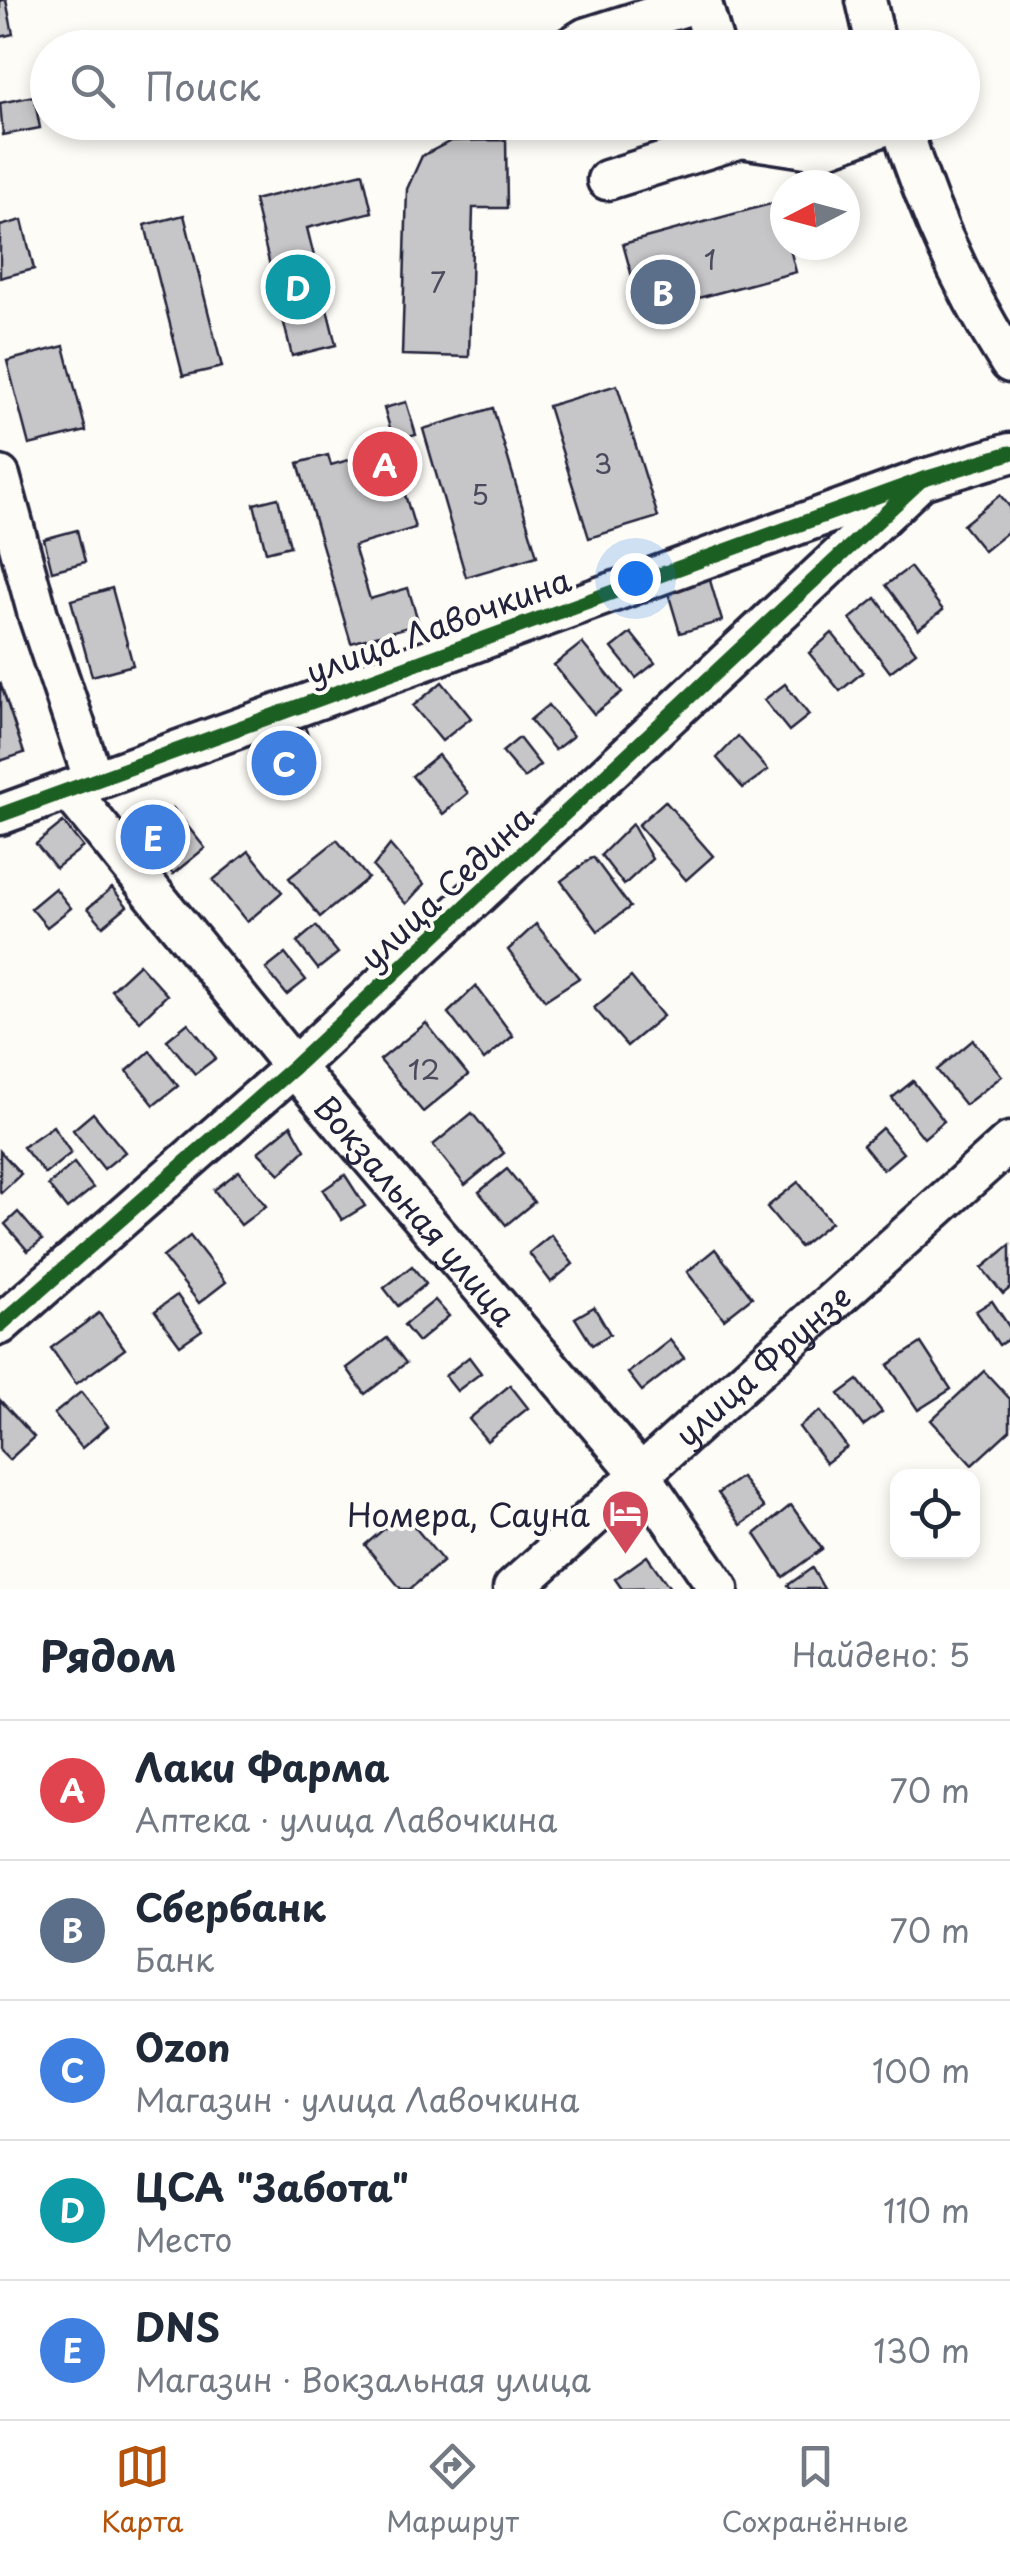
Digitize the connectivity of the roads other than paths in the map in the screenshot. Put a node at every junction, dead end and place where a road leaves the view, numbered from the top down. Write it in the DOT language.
graph roads {
  1 [pos="701,0"];
  2 [pos="866,0"];
  3 [pos="609,30"];
  4 [pos="710,30"];
  5 [pos="874,30"];
  6 [pos="712,140"];
  7 [pos="778,140"];
  8 [pos="847,140"];
  9 [pos="904,140"];
  10 [pos="606,180"];
  11 [pos="1010,364"];
  12 [pos="1010,454"];
  13 [pos="0,476"];
  14 [pos="920,480"];
  15 [pos="15,596"];
  16 [pos="82,785"];
  17 [pos="0,816"];
  18 [pos="294,1067"];
  19 [pos="1010,1142"];
  20 [pos="0,1324"];
  21 [pos="639,1472"];
  22 [pos="513,1589"];
  23 [pos="719,1589"];
  1 -- 3 [label="street"];
  1 -- 4 [label="street"];
  2 -- 5 [label="street"];
  6 -- 10 [label="street"];
  7 -- 8 [label="street"];
  9 -- 11 [label="street"];
  12 -- 14 [label="street, улица Лавочкина"];
  13 -- 15 [label="street"];
  14 -- 16 [label="street, улица Лавочкина"];
  14 -- 18 [label="street, улица Седина"];
  15 -- 16 [label="street"];
  16 -- 17 [label="street, улица Лавочкина"];
  16 -- 18 [label="street, Вокзальная улица"];
  18 -- 20 [label="street, улица Седина"];
  18 -- 21 [label="street, Вокзальная улица"];
  19 -- 21 [label="street, улица Фрунзе"];
  21 -- 22 [label="street, улица Фрунзе"];
  21 -- 23 [label="street, Вокзальная улица"];
}
